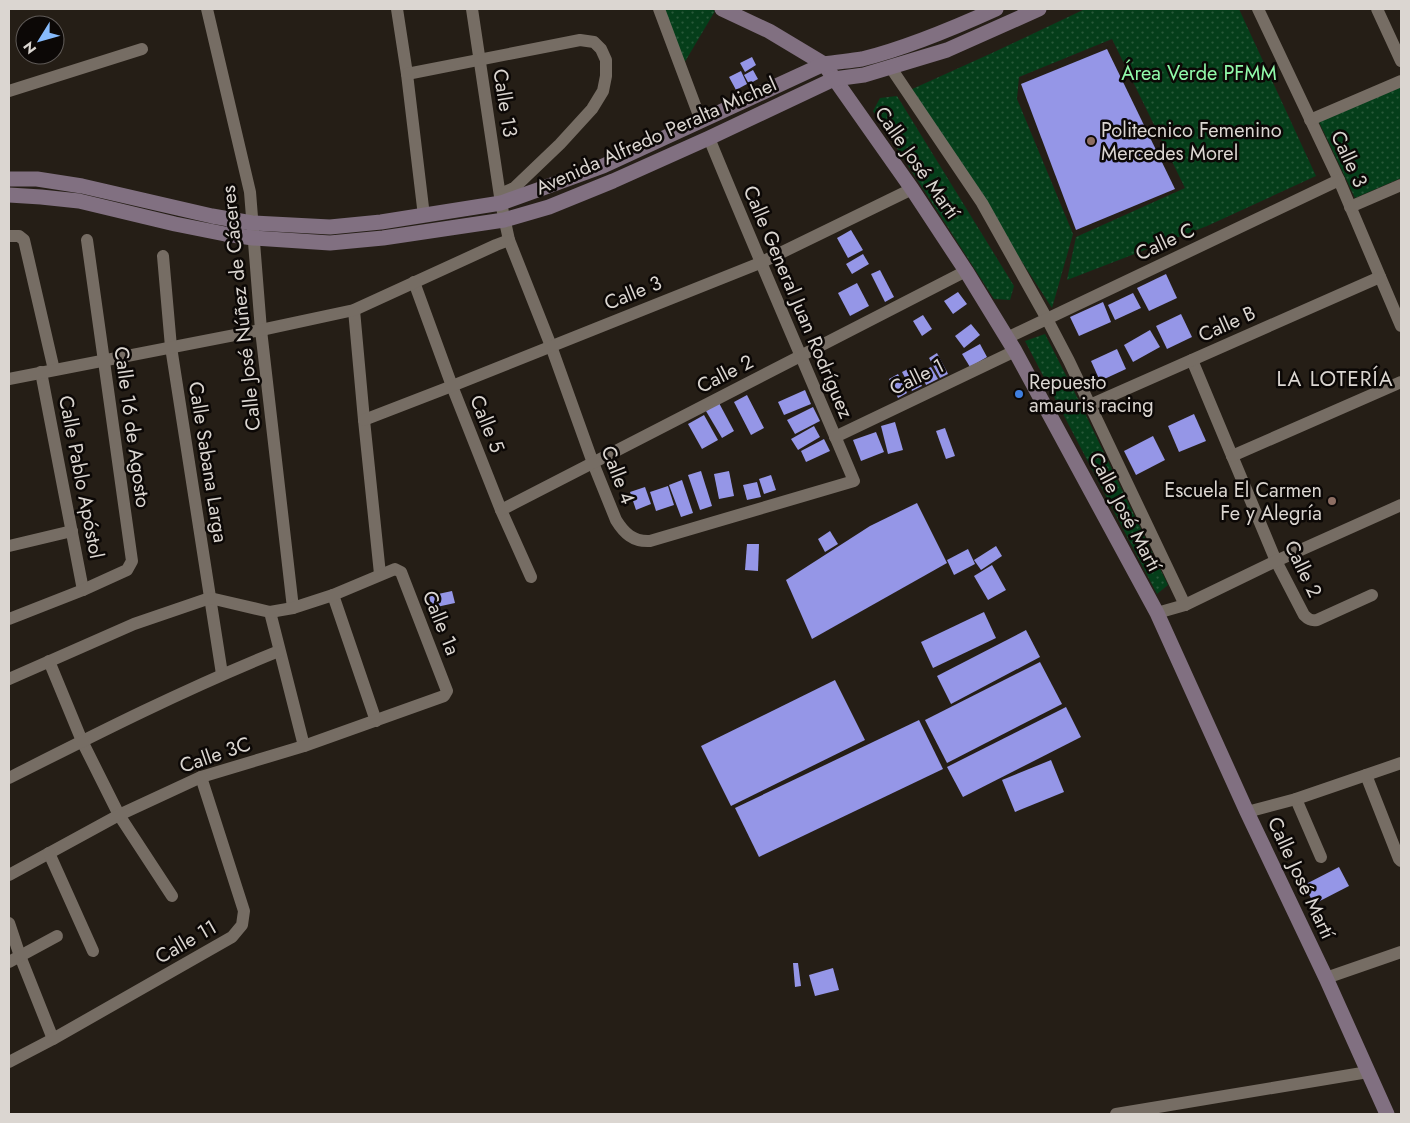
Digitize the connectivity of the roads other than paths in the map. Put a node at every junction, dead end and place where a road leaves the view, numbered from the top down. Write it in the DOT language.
graph roads {
  1 [pos="207,9"];
  2 [pos="397,9"];
  3 [pos="472,9"];
  4 [pos="659,9"];
  5 [pos="722,9"];
  6 [pos="996,9"];
  7 [pos="1039,9"];
  8 [pos="1258,9"];
  9 [pos="1377,9"];
  10 [pos="142,49"];
  11 [pos="479,60"];
  12 [pos="1401,60"];
  13 [pos="824,64"];
  14 [pos="891,68"];
  15 [pos="407,74"];
  16 [pos="834,79"];
  17 [pos="1401,81"];
  18 [pos="9,91"];
  19 [pos="1310,120"];
  20 [pos="701,121"];
  21 [pos="709,138"];
  22 [pos="9,179"];
  23 [pos="1339,180"];
  24 [pos="1401,185"];
  25 [pos="912,189"];
  26 [pos="9,195"];
  27 [pos="500,198"];
  28 [pos="1350,207"];
  29 [pos="424,216"];
  30 [pos="504,220"];
  31 [pos="252,223"];
  32 [pos="14,236"];
  33 [pos="254,238"];
  34 [pos="86,240"];
  35 [pos="509,240"];
  36 [pos="163,256"];
  37 [pos="760,263"];
  38 [pos="966,271"];
  39 [pos="1380,277"];
  40 [pos="414,282"];
  41 [pos="354,310"];
  42 [pos="1047,319"];
  43 [pos="1401,326"];
  44 [pos="261,330"];
  45 [pos="1011,344"];
  46 [pos="551,346"];
  47 [pos="171,347"];
  48 [pos="801,356"];
  49 [pos="103,360"];
  50 [pos="1192,360"];
  51 [pos="54,370"];
  52 [pos="41,372"];
  53 [pos="9,377"];
  54 [pos="1401,382"];
  55 [pos="452,386"];
  56 [pos="1090,405"];
  57 [pos="364,420"];
  58 [pos="835,437"];
  59 [pos="1232,456"];
  60 [pos="593,463"];
  61 [pos="854,481"];
  62 [pos="1401,505"];
  63 [pos="501,510"];
  64 [pos="72,531"];
  65 [pos="9,546"];
  66 [pos="1276,561"];
  67 [pos="380,574"];
  68 [pos="531,577"];
  69 [pos="84,590"];
  70 [pos="333,595"];
  71 [pos="1372,595"];
  72 [pos="210,598"];
  73 [pos="1185,604"];
  74 [pos="293,608"];
  75 [pos="270,612"];
  76 [pos="1156,613"];
  77 [pos="9,619"];
  78 [pos="279,651"];
  79 [pos="49,662"];
  80 [pos="222,674"];
  81 [pos="9,679"];
  82 [pos="444,696"];
  83 [pos="376,721"];
  84 [pos="82,741"];
  85 [pos="304,746"];
  86 [pos="1401,762"];
  87 [pos="1366,775"];
  88 [pos="201,777"];
  89 [pos="9,778"];
  90 [pos="1296,799"];
  91 [pos="1247,812"];
  92 [pos="119,815"];
  93 [pos="49,853"];
  94 [pos="1321,857"];
  95 [pos="1401,861"];
  96 [pos="9,875"];
  97 [pos="172,896"];
  98 [pos="9,923"];
  99 [pos="57,936"];
  100 [pos="93,951"];
  101 [pos="1401,952"];
  102 [pos="14,959"];
  103 [pos="1326,978"];
  104 [pos="53,1039"];
  105 [pos="9,1062"];
  106 [pos="1368,1072"];
  107 [pos="1116,1114"];
  108 [pos="1387,1114"];
  1 -- 31 [label="street, Calle José Núñez de Cáceres"];
  2 -- 15 [label="street"];
  3 -- 11 [label="street, Calle 13"];
  4 -- 20 [label="street"];
  5 -- 13 [label="main road, Calle José Martí"];
  6 -- 13 [label="main road, Avenida Alfredo Peralta Michel"];
  7 -- 14 [label="main road, Avenida Alfredo Peralta Michel"];
  8 -- 19 [label="street, Calle 3"];
  9 -- 12 [label="street"];
  10 -- 18 [label="street"];
  11 -- 15 [label="street"];
  11 -- 27 [label="street, Calle 13"];
  11 -- 27 [label="street"];
  13 -- 16 [label="main road, Calle José Martí"];
  13 -- 20 [label="main road, Avenida Alfredo Peralta Michel"];
  14 -- 16 [label="main road, Avenida Alfredo Peralta Michel"];
  14 -- 42 [label="street"];
  15 -- 29 [label="street"];
  16 -- 21 [label="main road, Avenida Alfredo Peralta Michel"];
  16 -- 25 [label="main road, Calle José Martí"];
  17 -- 19 [label="street"];
  19 -- 23 [label="street, Calle 3"];
  20 -- 27 [label="main road, Avenida Alfredo Peralta Michel"];
  21 -- 30 [label="main road, Avenida Alfredo Peralta Michel"];
  21 -- 37 [label="street, Calle General Juan Rodríguez"];
  22 -- 31 [label="main road, Avenida Alfredo Peralta Michel"];
  23 -- 28 [label="street, Calle 3"];
  23 -- 42 [label="street, Calle C"];
  24 -- 28 [label="street"];
  25 -- 37 [label="street, Calle 3"];
  25 -- 38 [label="main road, Calle José Martí"];
  26 -- 33 [label="main road, Avenida Alfredo Peralta Michel"];
  27 -- 29 [label="main road, Avenida Alfredo Peralta Michel"];
  27 -- 30 [label="street, Calle 4"];
  28 -- 39 [label="street, Calle 3"];
  29 -- 31 [label="main road, Avenida Alfredo Peralta Michel"];
  30 -- 33 [label="main road, Avenida Alfredo Peralta Michel"];
  30 -- 35 [label="street, Calle 4"];
  31 -- 33 [label="street, Calle José Núñez de Cáceres"];
  32 -- 51 [label="street"];
  33 -- 44 [label="street, Calle José Núñez de Cáceres"];
  34 -- 49 [label="street, Calle 16 de Agosto"];
  35 -- 40 [label="street"];
  35 -- 46 [label="street, Calle 4"];
  36 -- 47 [label="street, Calle Sabana Larga"];
  37 -- 46 [label="street, Calle 3"];
  37 -- 48 [label="street, Calle General Juan Rodríguez"];
  38 -- 45 [label="main road, Calle José Martí"];
  38 -- 48 [label="street, Calle 2"];
  39 -- 43 [label="street, Calle 3"];
  39 -- 50 [label="street, Calle B"];
  40 -- 41 [label="street"];
  40 -- 55 [label="street, Calle 5"];
  41 -- 44 [label="street"];
  41 -- 57 [label="street"];
  42 -- 45 [label="street, Calle C"];
  42 -- 56 [label="street"];
  44 -- 47 [label="street"];
  44 -- 74 [label="street, Calle José Núñez de Cáceres"];
  45 -- 58 [label="street, Calle 1"];
  45 -- 76 [label="main road, Calle José Martí"];
  46 -- 55 [label="street, Calle 3"];
  46 -- 60 [label="street, Calle 4"];
  47 -- 49 [label="street"];
  47 -- 72 [label="street, Calle Sabana Larga"];
  48 -- 58 [label="street, Calle General Juan Rodríguez"];
  48 -- 60 [label="street, Calle 2"];
  49 -- 51 [label="street"];
  49 -- 69 [label="street, Calle 16 de Agosto"];
  50 -- 56 [label="street, Calle B"];
  50 -- 59 [label="street, Calle 2"];
  51 -- 52 [label="street"];
  52 -- 53 [label="street"];
  52 -- 64 [label="street, Calle Pablo Apóstol"];
  54 -- 59 [label="street"];
  55 -- 57 [label="street, Calle 3"];
  55 -- 63 [label="street, Calle 5"];
  56 -- 73 [label="street"];
  57 -- 67 [label="street"];
  58 -- 61 [label="street, Calle General Juan Rodríguez"];
  59 -- 66 [label="street, Calle 2"];
  60 -- 61 [label="street, Calle 4"];
  60 -- 63 [label="street, Calle 2"];
  62 -- 66 [label="street"];
  63 -- 68 [label="street, Calle 5"];
  64 -- 65 [label="street"];
  64 -- 69 [label="street, Calle Pablo Apóstol"];
  66 -- 71 [label="street, Calle 2"];
  66 -- 73 [label="street"];
  67 -- 70 [label="street"];
  67 -- 82 [label="street, Calle 1a"];
  69 -- 77 [label="street, Calle 16 de Agosto"];
  70 -- 74 [label="street"];
  70 -- 83 [label="street"];
  72 -- 75 [label="street"];
  72 -- 79 [label="street"];
  72 -- 80 [label="street, Calle Sabana Larga"];
  73 -- 76 [label="street"];
  74 -- 75 [label="street"];
  75 -- 78 [label="street"];
  76 -- 91 [label="main road, Calle José Martí"];
  78 -- 80 [label="street"];
  78 -- 85 [label="street"];
  79 -- 81 [label="street"];
  79 -- 84 [label="street"];
  80 -- 84 [label="street"];
  82 -- 83 [label="street, Calle 3C"];
  83 -- 85 [label="street, Calle 3C"];
  84 -- 89 [label="street"];
  84 -- 92 [label="street"];
  85 -- 88 [label="street, Calle 3C"];
  86 -- 87 [label="street"];
  87 -- 90 [label="street"];
  87 -- 95 [label="street"];
  88 -- 92 [label="street, Calle 3C"];
  88 -- 104 [label="street, Calle 11"];
  90 -- 91 [label="street"];
  90 -- 94 [label="street"];
  91 -- 103 [label="main road, Calle José Martí"];
  92 -- 93 [label="street, Calle 3C"];
  92 -- 97 [label="street"];
  93 -- 96 [label="street, Calle 3C"];
  93 -- 100 [label="street"];
  98 -- 102 [label="street"];
  99 -- 102 [label="street"];
  101 -- 103 [label="street"];
  102 -- 104 [label="street"];
  103 -- 106 [label="main road, Calle José Martí"];
  104 -- 105 [label="street, Calle 11"];
  106 -- 107 [label="street"];
  106 -- 108 [label="main road, Calle José Martí"];
}
